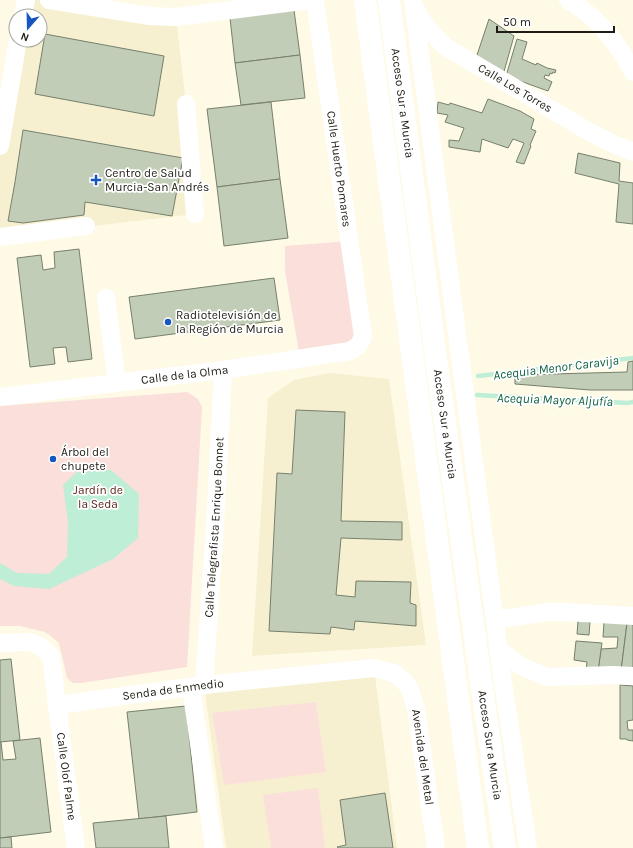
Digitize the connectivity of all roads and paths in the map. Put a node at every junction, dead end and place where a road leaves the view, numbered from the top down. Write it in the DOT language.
graph roads {
  1 [pos="49,0"];
  2 [pos="310,0"];
  3 [pos="315,0"];
  4 [pos="365,0"];
  5 [pos="389,0"];
  6 [pos="568,0"];
  7 [pos="414,2"];
  8 [pos="446,47"];
  9 [pos="15,48"];
  10 [pos="6,69"];
  11 [pos="422,71"];
  12 [pos="633,72"];
  13 [pos="186,104"];
  14 [pos="0,146"];
  15 [pos="633,152"];
  16 [pos="195,214"];
  17 [pos="86,226"];
  18 [pos="0,237"];
  19 [pos="106,298"];
  20 [pos="363,337"];
  21 [pos="223,370"];
  22 [pos="117,383"];
  23 [pos="0,397"];
  24 [pos="633,616"];
  25 [pos="495,620"];
  26 [pos="0,644"];
  27 [pos="498,650"];
  28 [pos="394,673"];
  29 [pos="633,676"];
  30 [pos="198,686"];
  31 [pos="57,705"];
  32 [pos="76,848"];
  33 [pos="214,848"];
  34 [pos="436,848"];
  35 [pos="478,848"];
  36 [pos="505,848"];
  37 [pos="528,848"];
  1 -- 2 [label="street"];
  3 -- 20 [label="street, Calle Huerto Pomares"];
  4 -- 35 [label="highway, Acceso Sur a Murcia"];
  5 -- 36 [label="highway, Acceso Sur a Murcia"];
  6 -- 12 [label="street"];
  7 -- 8 [label="street, Calle Los Torres"];
  7 -- 11 [label="street"];
  8 -- 11 [label="street"];
  8 -- 15 [label="street, Calle Los Torres"];
  9 -- 10 [label="street"];
  10 -- 14 [label="street"];
  11 -- 25 [label="street"];
  13 -- 16 [label="street"];
  17 -- 18 [label="street"];
  19 -- 22 [label="street"];
  20 -- 21 [label="street, Calle de la Olma"];
  21 -- 22 [label="street, Calle de la Olma"];
  21 -- 30 [label="street, Calle Telegrafista Enrique Bonnet"];
  22 -- 23 [label="street, Calle de la Olma"];
  24 -- 25 [label="street"];
  25 -- 27 [label="street"];
  26 -- 31 [label="street"];
  27 -- 29 [label="street"];
  27 -- 37 [label="street"];
  28 -- 30 [label="street, Senda de Enmedio"];
  28 -- 34 [label="street, Avenida del Metal"];
  30 -- 31 [label="street, Senda de Enmedio"];
  30 -- 33 [label="street, Calle Telegrafista Enrique Bonnet"];
  31 -- 32 [label="street, Calle Olof Palme"];
}
